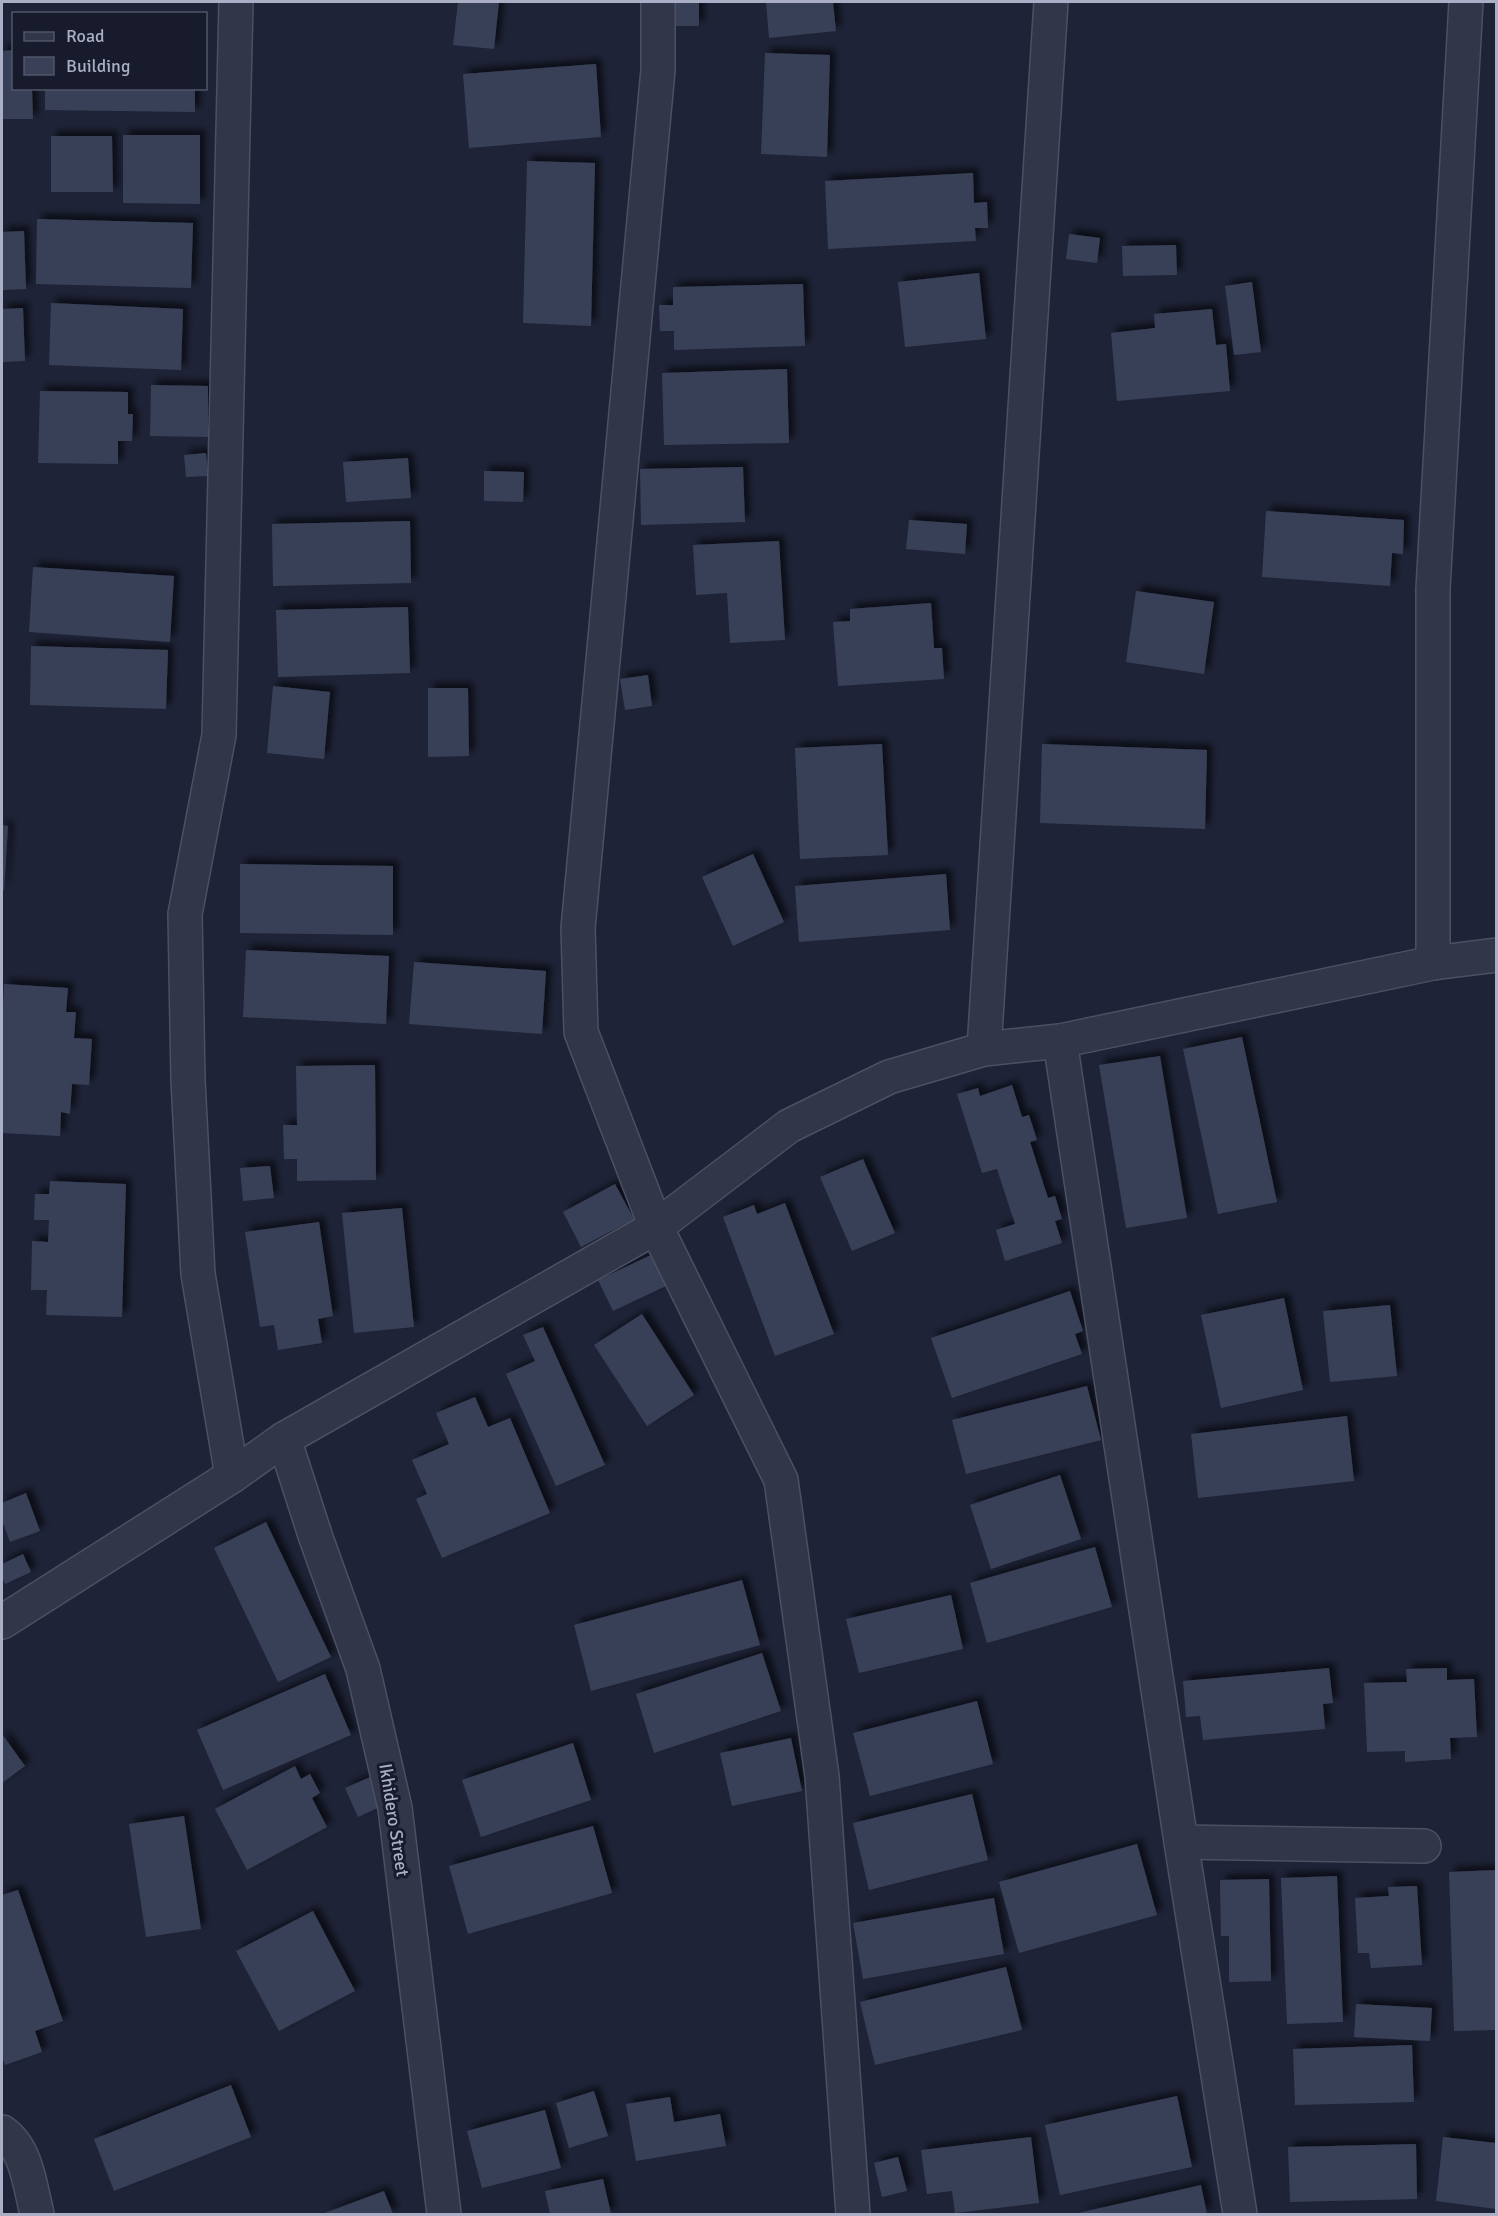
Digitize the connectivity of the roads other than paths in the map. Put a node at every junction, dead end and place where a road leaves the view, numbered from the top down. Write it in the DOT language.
graph roads {
  1 [pos="236,2"];
  2 [pos="658,2"];
  3 [pos="1051,2"];
  4 [pos="1466,2"];
  5 [pos="1497,955"];
  6 [pos="1433,963"];
  7 [pos="1060,1041"];
  8 [pos="984,1048"];
  9 [pos="656,1227"];
  10 [pos="284,1439"];
  11 [pos="232,1476"];
  12 [pos="2,1622"];
  13 [pos="1181,1842"];
  14 [pos="1424,1846"];
  15 [pos="2,2132"];
  16 [pos="37,2214"];
  17 [pos="444,2214"];
  18 [pos="853,2214"];
  19 [pos="1240,2214"];
  1 -- 11 [label="street"];
  2 -- 9 [label="street"];
  3 -- 8 [label="street"];
  4 -- 6 [label="street"];
  5 -- 6 [label="street"];
  6 -- 7 [label="street"];
  7 -- 8 [label="street"];
  7 -- 13 [label="street"];
  8 -- 9 [label="street"];
  9 -- 10 [label="street"];
  9 -- 18 [label="street"];
  10 -- 11 [label="street"];
  10 -- 17 [label="street, Ikhidero Street"];
  11 -- 12 [label="street"];
  13 -- 14 [label="street"];
  13 -- 19 [label="street"];
  15 -- 16 [label="street"];
}
